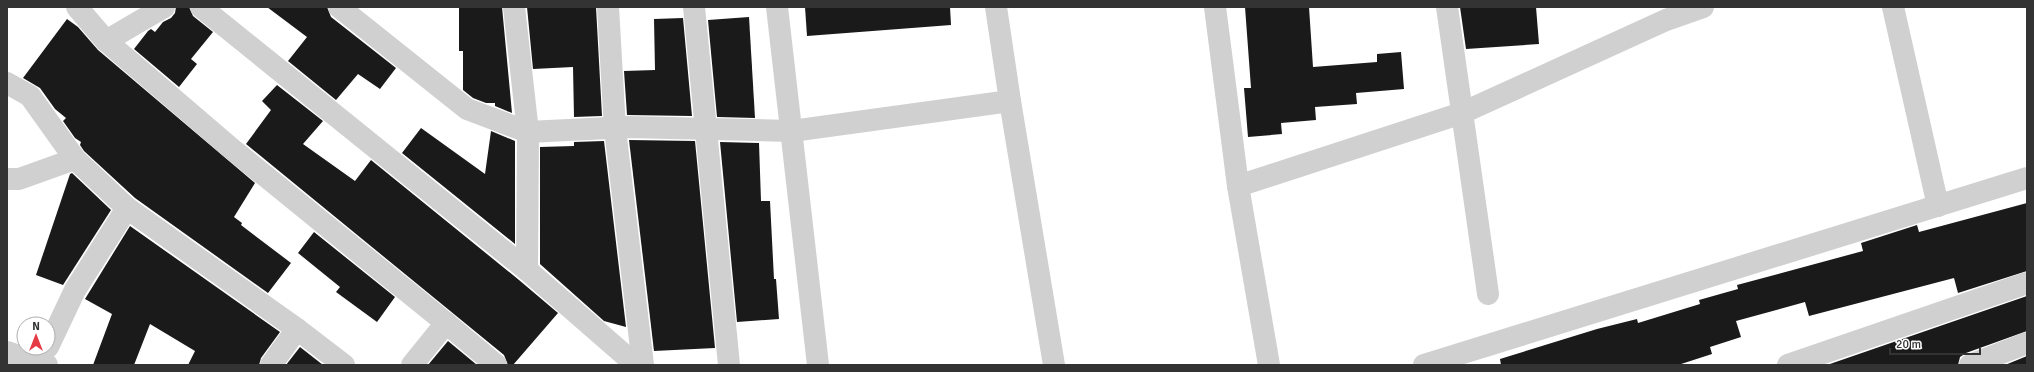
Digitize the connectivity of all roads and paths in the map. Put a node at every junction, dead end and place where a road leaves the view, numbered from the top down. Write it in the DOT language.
graph roads {
  1 [pos="77,7"];
  2 [pos="164,7"];
  3 [pos="201,7"];
  4 [pos="339,7"];
  5 [pos="514,7"];
  6 [pos="608,7"];
  7 [pos="694,7"];
  8 [pos="777,7"];
  9 [pos="996,7"];
  10 [pos="1215,7"];
  11 [pos="1447,7"];
  12 [pos="1703,7"];
  13 [pos="1893,7"];
  14 [pos="1665,13"];
  15 [pos="106,41"];
  16 [pos="7,83"];
  17 [pos="1010,101"];
  18 [pos="1462,113"];
  19 [pos="706,128"];
  20 [pos="615,129"];
  21 [pos="792,131"];
  22 [pos="528,132"];
  23 [pos="75,159"];
  24 [pos="2027,178"];
  25 [pos="7,179"];
  26 [pos="1238,186"];
  27 [pos="1938,206"];
  28 [pos="126,208"];
  29 [pos="527,270"];
  30 [pos="2027,283"];
  31 [pos="1488,294"];
  32 [pos="446,323"];
  33 [pos="297,329"];
  34 [pos="56,333"];
  35 [pos="2027,343"];
  36 [pos="271,365"];
  37 [pos="344,365"];
  38 [pos="412,365"];
  39 [pos="496,365"];
  40 [pos="636,365"];
  41 [pos="643,365"];
  42 [pos="729,365"];
  43 [pos="818,365"];
  44 [pos="1054,365"];
  45 [pos="1269,365"];
  46 [pos="1424,365"];
  47 [pos="1788,365"];
  48 [pos="1970,365"];
  1 -- 15 [label="street"];
  2 -- 15 [label="street"];
  3 -- 29 [label="street"];
  4 -- 22 [label="street"];
  5 -- 22 [label="street"];
  6 -- 20 [label="street"];
  7 -- 19 [label="street"];
  8 -- 21 [label="street"];
  9 -- 17 [label="street"];
  10 -- 26 [label="street"];
  11 -- 18 [label="street"];
  12 -- 14 [label="street"];
  13 -- 27 [label="street"];
  14 -- 18 [label="street"];
  15 -- 32 [label="street"];
  16 -- 23 [label="street"];
  17 -- 21 [label="street"];
  17 -- 44 [label="street"];
  18 -- 26 [label="street"];
  18 -- 31 [label="street"];
  19 -- 20 [label="street"];
  19 -- 21 [label="street"];
  19 -- 42 [label="street"];
  20 -- 22 [label="street"];
  20 -- 41 [label="street"];
  21 -- 43 [label="street"];
  22 -- 29 [label="street"];
  23 -- 25 [label="street"];
  23 -- 28 [label="street"];
  24 -- 27 [label="street"];
  26 -- 45 [label="street"];
  27 -- 46 [label="street"];
  28 -- 33 [label="street"];
  28 -- 34 [label="street"];
  29 -- 40 [label="street"];
  30 -- 47 [label="street"];
  32 -- 38 [label="street"];
  32 -- 39 [label="street"];
  33 -- 36 [label="street"];
  33 -- 37 [label="street"];
  35 -- 48 [label="street"];
}
